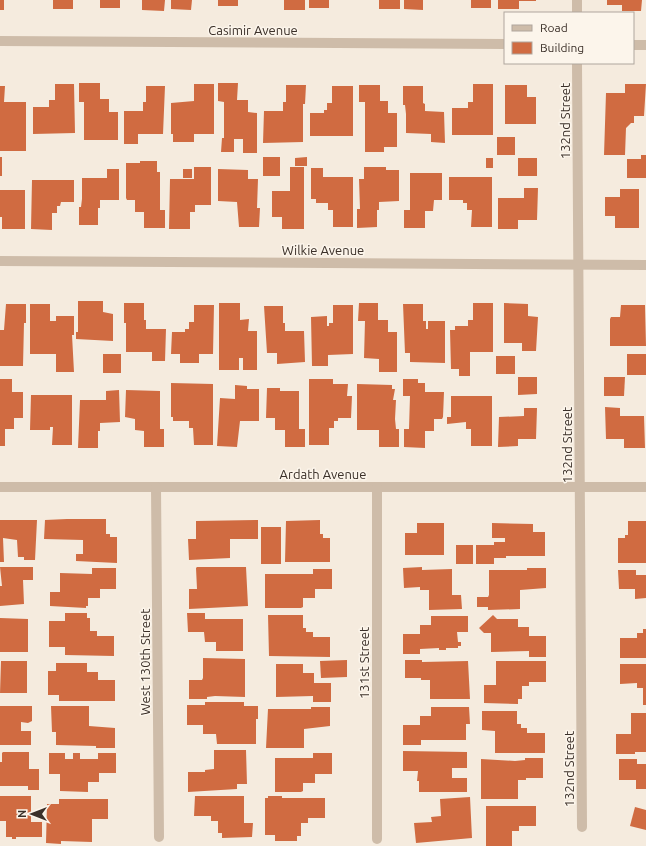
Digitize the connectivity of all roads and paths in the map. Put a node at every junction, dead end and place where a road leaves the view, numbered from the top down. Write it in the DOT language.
graph roads {
  1 [pos="577,0"];
  2 [pos="577,12"];
  3 [pos="0,41"];
  4 [pos="504,44"];
  5 [pos="634,45"];
  6 [pos="646,45"];
  7 [pos="577,64"];
  8 [pos="0,261"];
  9 [pos="579,265"];
  10 [pos="646,265"];
  11 [pos="0,487"];
  12 [pos="156,487"];
  13 [pos="377,487"];
  14 [pos="580,487"];
  15 [pos="646,487"];
  16 [pos="582,827"];
  17 [pos="159,837"];
  18 [pos="377,839"];
  1 -- 2 [label="street"];
  3 -- 4 [label="street, Casimir Avenue"];
  5 -- 6 [label="street"];
  7 -- 9 [label="street, 132nd Street"];
  8 -- 9 [label="street, Wilkie Avenue"];
  9 -- 10 [label="street, Wilkie Avenue"];
  9 -- 14 [label="street, 132nd Street"];
  11 -- 12 [label="street, Ardath Avenue"];
  12 -- 13 [label="street, Ardath Avenue"];
  12 -- 17 [label="street, West 130th Street"];
  13 -- 14 [label="street, Ardath Avenue"];
  13 -- 18 [label="street, 131st Street"];
  14 -- 15 [label="street, Ardath Avenue"];
  14 -- 16 [label="street, 132nd Street"];
}
